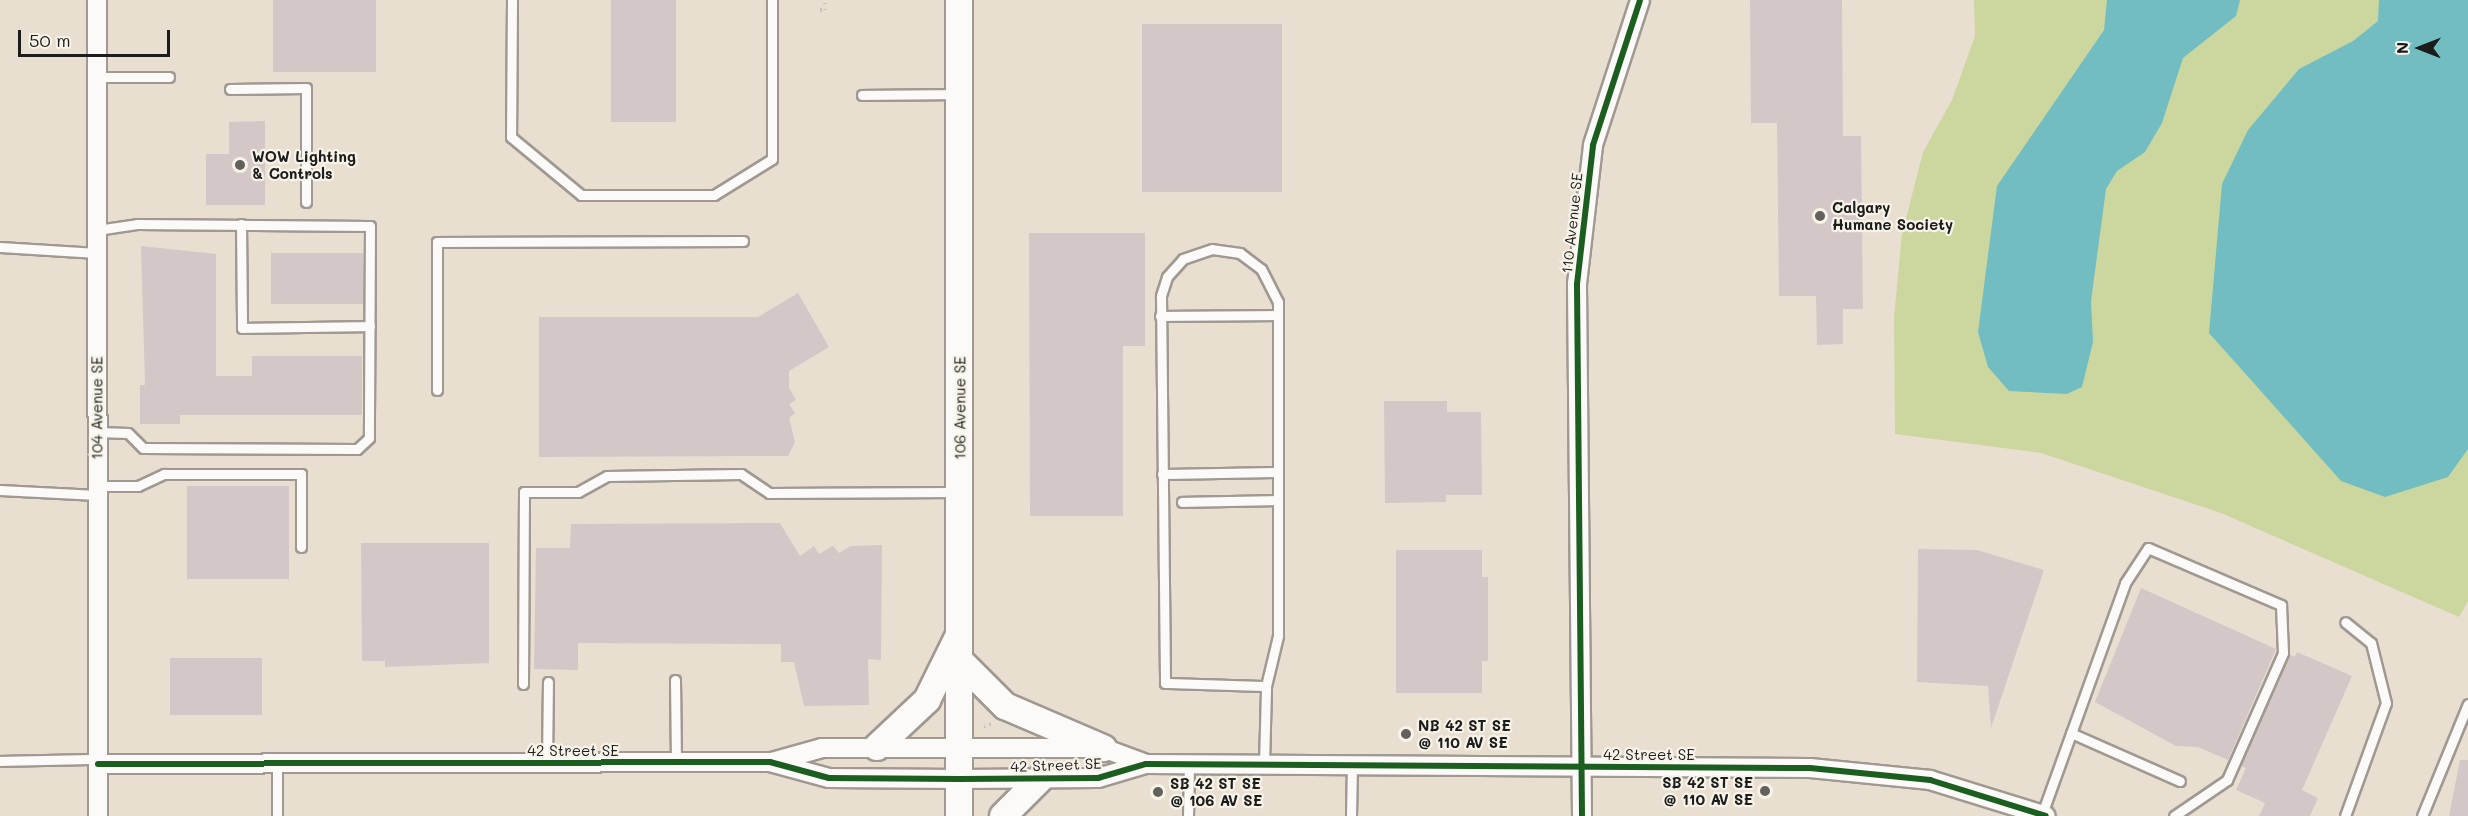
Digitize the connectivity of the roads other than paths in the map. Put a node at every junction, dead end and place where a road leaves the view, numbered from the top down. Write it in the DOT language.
graph roads {
  1 [pos="97,0"];
  2 [pos="512,0"];
  3 [pos="772,0"];
  4 [pos="959,0"];
  5 [pos="1640,0"];
  6 [pos="97,77"];
  7 [pos="169,77"];
  8 [pos="230,89"];
  9 [pos="959,94"];
  10 [pos="862,95"];
  11 [pos="306,202"];
  12 [pos="241,224"];
  13 [pos="97,230"];
  14 [pos="743,241"];
  15 [pos="0,247"];
  16 [pos="97,253"];
  17 [pos="1278,315"];
  18 [pos="1160,316"];
  19 [pos="370,327"];
  20 [pos="437,390"];
  21 [pos="97,432"];
  22 [pos="1275,472"];
  23 [pos="1162,474"];
  24 [pos="0,490"];
  25 [pos="97,490"];
  26 [pos="960,492"];
  27 [pos="1276,500"];
  28 [pos="1182,502"];
  29 [pos="301,547"];
  30 [pos="2345,622"];
  31 [pos="960,633"];
  32 [pos="960,661"];
  33 [pos="675,680"];
  34 [pos="548,682"];
  35 [pos="523,684"];
  36 [pos="1266,686"];
  37 [pos="2468,704"];
  38 [pos="2071,733"];
  39 [pos="877,747"];
  40 [pos="960,748"];
  41 [pos="1103,748"];
  42 [pos="0,761"];
  43 [pos="98,761"];
  44 [pos="676,762"];
  45 [pos="770,762"];
  46 [pos="277,763"];
  47 [pos="547,763"];
  48 [pos="1146,764"];
  49 [pos="1189,764"];
  50 [pos="1264,765"];
  51 [pos="1352,765"];
  52 [pos="1581,766"];
  53 [pos="959,779"];
  54 [pos="1040,779"];
  55 [pos="2180,781"];
  56 [pos="2044,815"];
  57 [pos="98,816"];
  58 [pos="277,816"];
  59 [pos="959,816"];
  60 [pos="1004,816"];
  61 [pos="1188,816"];
  62 [pos="1351,816"];
  63 [pos="1582,816"];
  64 [pos="2174,816"];
  65 [pos="2344,816"];
  66 [pos="2422,816"];
  1 -- 6 [label="street, 104 Avenue SE"];
  2 -- 3 [label="lane"];
  4 -- 9 [label="street, 106 Avenue SE"];
  5 -- 52 [label="street, 110 Avenue SE"];
  6 -- 7 [label="lane"];
  6 -- 13 [label="street, 104 Avenue SE"];
  8 -- 11 [label="lane"];
  9 -- 10 [label="lane"];
  9 -- 26 [label="street, 106 Avenue SE"];
  12 -- 13 [label="lane"];
  12 -- 19 [label="lane"];
  12 -- 19 [label="lane"];
  13 -- 16 [label="street, 104 Avenue SE"];
  14 -- 20 [label="lane"];
  15 -- 16 [label="lane"];
  16 -- 21 [label="street, 104 Avenue SE"];
  17 -- 18 [label="lane"];
  17 -- 18 [label="lane"];
  17 -- 22 [label="lane"];
  18 -- 23 [label="lane"];
  19 -- 21 [label="lane"];
  21 -- 25 [label="street, 104 Avenue SE"];
  22 -- 23 [label="lane"];
  22 -- 27 [label="lane"];
  23 -- 36 [label="lane"];
  24 -- 25 [label="lane"];
  25 -- 29 [label="lane"];
  25 -- 43 [label="street, 104 Avenue SE"];
  26 -- 31 [label="street, 106 Avenue SE"];
  26 -- 35 [label="lane"];
  27 -- 28 [label="lane"];
  27 -- 36 [label="lane"];
  30 -- 65 [label="lane"];
  31 -- 32 [label="street, 106 Avenue SE"];
  31 -- 39 [label="street"];
  32 -- 40 [label="street, 106 Avenue SE"];
  32 -- 41 [label="street"];
  33 -- 44 [label="lane"];
  34 -- 47 [label="lane"];
  36 -- 50 [label="lane"];
  37 -- 66 [label="lane"];
  38 -- 55 [label="lane"];
  38 -- 56 [label="lane"];
  38 -- 64 [label="lane"];
  39 -- 40 [label="street, 42 Street SE"];
  39 -- 45 [label="street, 42 Street SE"];
  40 -- 41 [label="street, 42 Street SE"];
  40 -- 53 [label="street, 106 Avenue SE"];
  41 -- 48 [label="street, 42 Street SE"];
  42 -- 43 [label="lane"];
  43 -- 46 [label="street, 42 Street SE"];
  43 -- 57 [label="street, 104 Avenue SE"];
  44 -- 45 [label="street, 42 Street SE"];
  44 -- 47 [label="street, 42 Street SE"];
  45 -- 53 [label="street, 42 Street SE"];
  46 -- 47 [label="street, 42 Street SE"];
  46 -- 58 [label="lane"];
  48 -- 49 [label="street, 42 Street SE"];
  48 -- 54 [label="street, 42 Street SE"];
  49 -- 50 [label="street, 42 Street SE"];
  49 -- 61 [label="lane"];
  50 -- 51 [label="street, 42 Street SE"];
  51 -- 52 [label="street, 42 Street SE"];
  51 -- 62 [label="lane"];
  52 -- 56 [label="street, 42 Street SE"];
  52 -- 63 [label="street, 110 Avenue SE"];
  53 -- 54 [label="street, 42 Street SE"];
  53 -- 59 [label="street, 106 Avenue SE"];
  54 -- 60 [label="street"];
}
